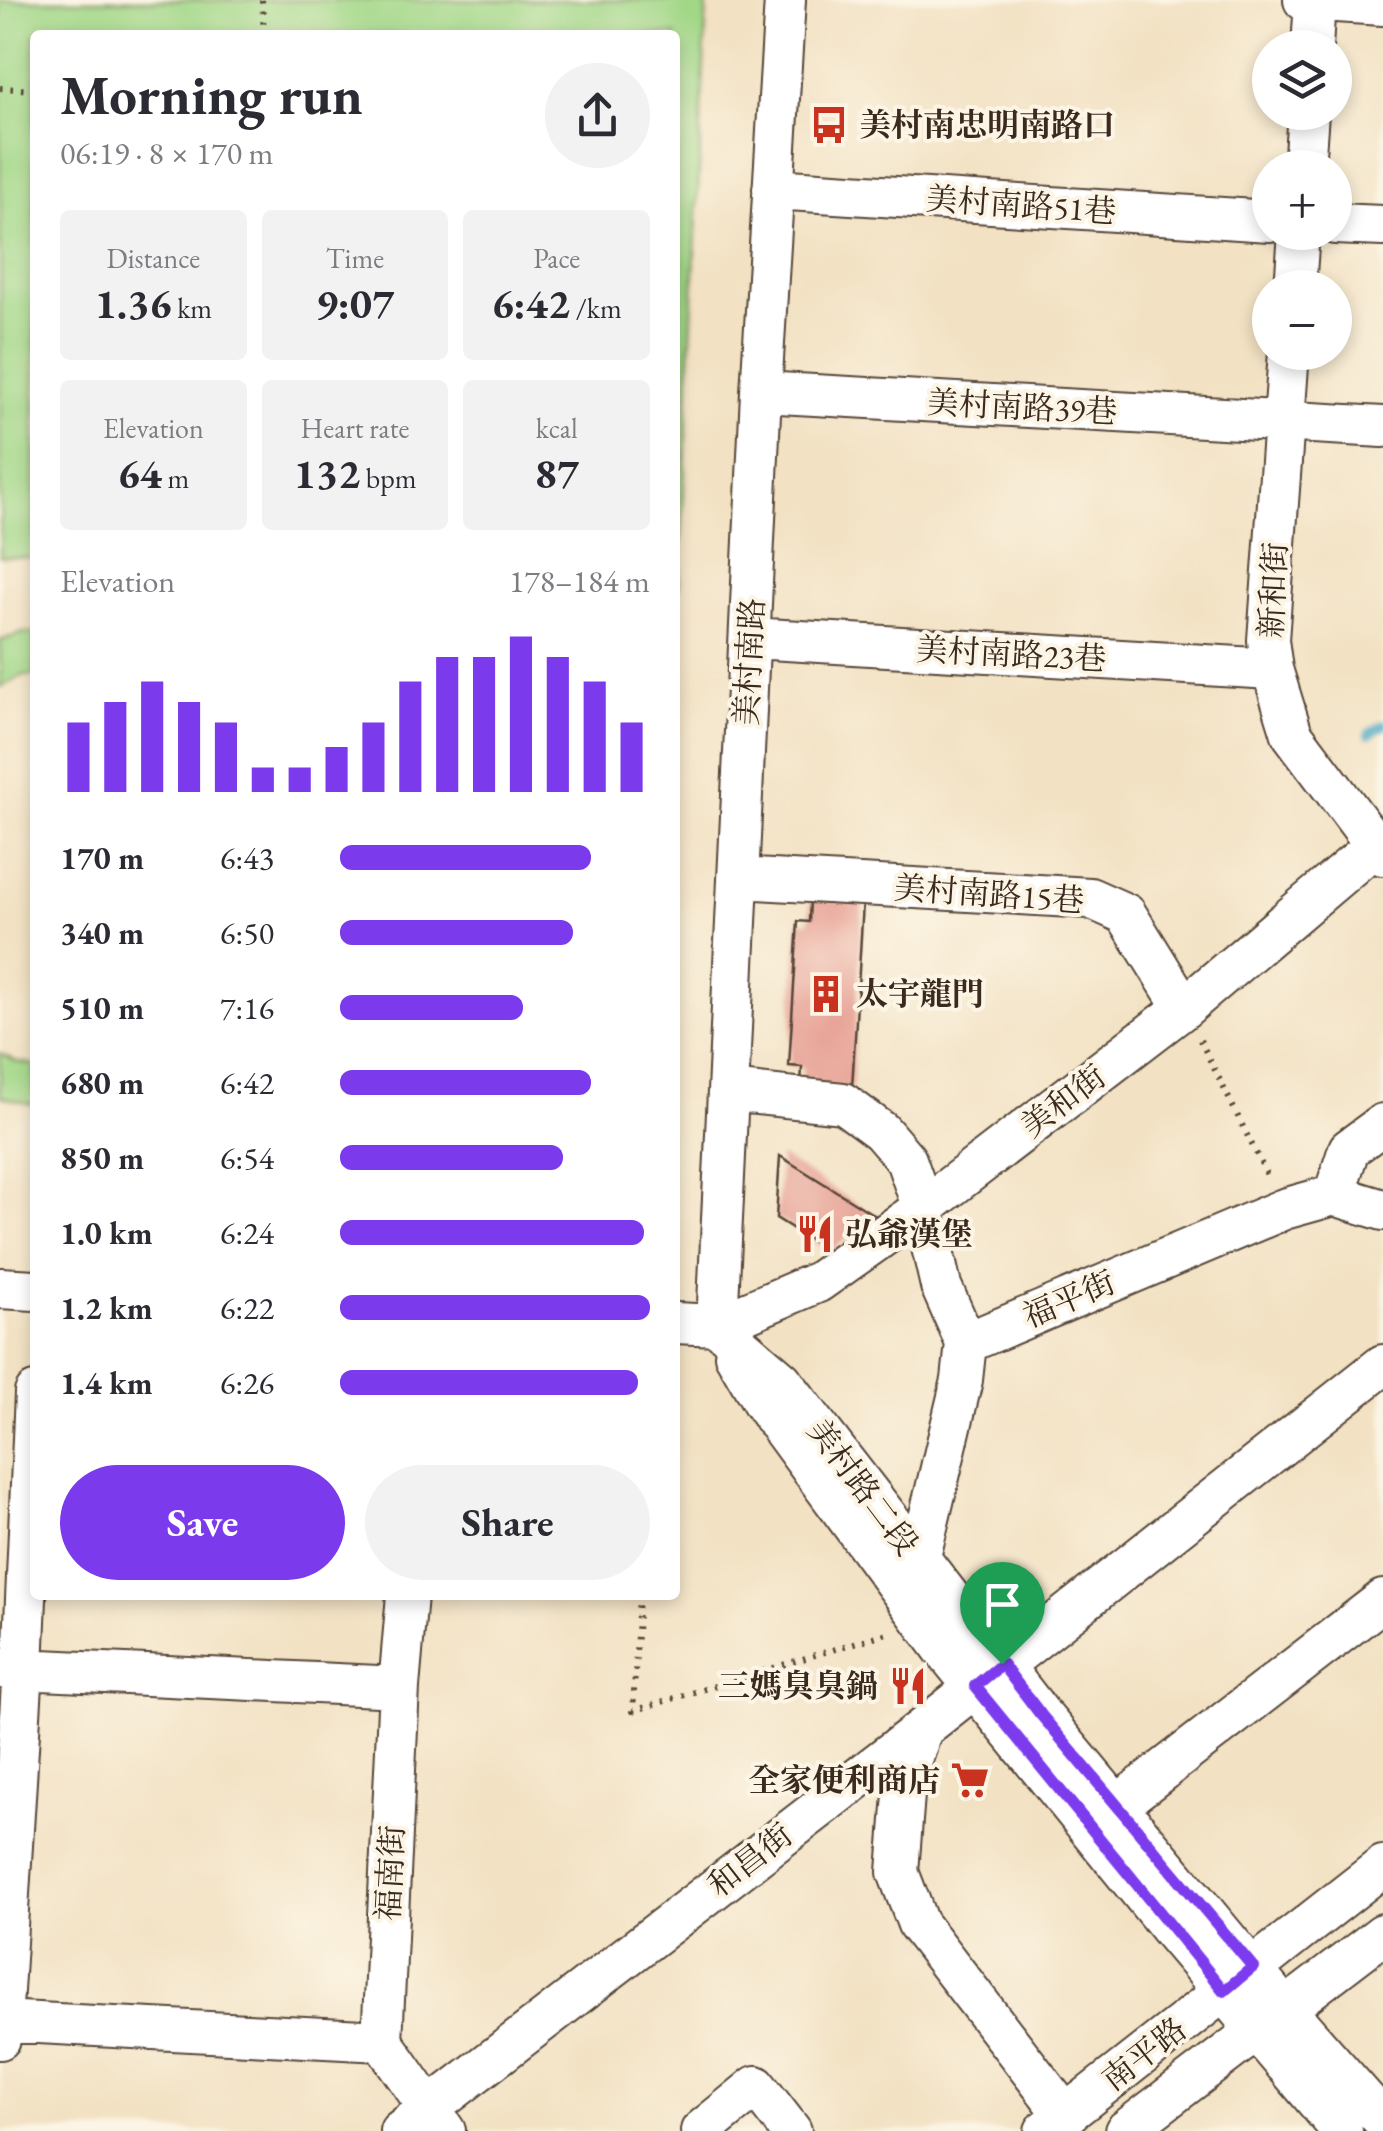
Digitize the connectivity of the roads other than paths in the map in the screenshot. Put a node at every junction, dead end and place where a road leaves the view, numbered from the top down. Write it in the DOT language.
graph roads {
  1 [pos="784,0"];
  2 [pos="1304,0"];
  3 [pos="1315,0"];
  4 [pos="1383,5"];
  5 [pos="1313,30"];
  6 [pos="773,190"];
  7 [pos="1252,220"];
  8 [pos="1352,225"];
  9 [pos="1383,226"];
  10 [pos="1287,370"];
  11 [pos="761,392"];
  12 [pos="1282,421"];
  13 [pos="1383,427"];
  14 [pos="750,638"];
  15 [pos="1272,669"];
  16 [pos="1380,846"];
  17 [pos="739,878"];
  18 [pos="1184,1008"];
  19 [pos="729,1091"];
  20 [pos="1383,1124"];
  21 [pos="1334,1195"];
  22 [pos="922,1208"];
  23 [pos="1383,1210"];
  24 [pos="0,1288"];
  25 [pos="30,1290"];
  26 [pos="680,1323"];
  27 [pos="718,1325"];
  28 [pos="966,1343"];
  29 [pos="1383,1366"];
  30 [pos="30,1453"];
  31 [pos="919,1561"];
  32 [pos="1383,1600"];
  33 [pos="400,1604"];
  34 [pos="12,1668"];
  35 [pos="988,1675"];
  36 [pos="399,1687"];
  37 [pos="922,1728"];
  38 [pos="1103,1817"];
  39 [pos="1383,1866"];
  40 [pos="1383,1934"];
  41 [pos="1239,1979"];
  42 [pos="1272,2020"];
  43 [pos="0,2021"];
  44 [pos="0,2039"];
  45 [pos="382,2041"];
  46 [pos="1383,2120"];
  47 [pos="1055,2123"];
  48 [pos="424,2124"];
  49 [pos="701,2131"];
  50 [pos="791,2131"];
  51 [pos="1126,2131"];
  52 [pos="1342,2131"];
  1 -- 6 [label="street, 美村南路"];
  2 -- 3 [label="street"];
  3 -- 4 [label="street"];
  3 -- 5 [label="street"];
  6 -- 7 [label="street, 美村南路51巷"];
  6 -- 11 [label="street, 美村南路"];
  8 -- 9 [label="street"];
  10 -- 12 [label="street, 新和街"];
  11 -- 12 [label="street, 美村南路39巷"];
  11 -- 14 [label="street, 美村南路"];
  12 -- 13 [label="street, 美村南路39巷"];
  12 -- 15 [label="street, 新和街"];
  14 -- 15 [label="street, 美村南路23巷"];
  14 -- 17 [label="street, 美村南路"];
  15 -- 16 [label="street, 新和街"];
  16 -- 18 [label="street, 美和街"];
  17 -- 18 [label="street, 美村南路15巷"];
  17 -- 19 [label="street, 美村南路"];
  18 -- 22 [label="street, 美和街"];
  19 -- 22 [label="street"];
  19 -- 27 [label="street, 美村南路"];
  20 -- 21 [label="street"];
  21 -- 23 [label="street"];
  21 -- 28 [label="street, 福平街"];
  22 -- 27 [label="street, 美和街"];
  22 -- 28 [label="street"];
  24 -- 25 [label="street"];
  26 -- 27 [label="street"];
  27 -- 31 [label="street, 美村路二段"];
  27 -- 35 [label="street, 美村路二段"];
  28 -- 31 [label="street"];
  29 -- 35 [label="street, 和昌街"];
  30 -- 34 [label="street"];
  31 -- 35 [label="street, 美村路二段"];
  32 -- 38 [label="street"];
  33 -- 36 [label="street, 福南街"];
  34 -- 36 [label="street"];
  34 -- 43 [label="street"];
  35 -- 37 [label="street, 和昌街"];
  35 -- 38 [label="street, 美村路二段"];
  36 -- 45 [label="street, 福南街"];
  37 -- 47 [label="street"];
  37 -- 48 [label="street, 和昌街"];
  38 -- 41 [label="street, 美村路二段"];
  39 -- 41 [label="street, 南平路"];
  40 -- 42 [label="street, 南平路"];
  41 -- 42 [label="street, 美村路二段"];
  41 -- 47 [label="street, 南平路"];
  42 -- 46 [label="street, 美村路二段"];
  42 -- 51 [label="street, 南平路"];
  42 -- 52 [label="street, 美村路二段"];
  43 -- 44 [label="street"];
  43 -- 45 [label="street"];
  45 -- 48 [label="street"];
  49 -- 50 [label="street"];
}
